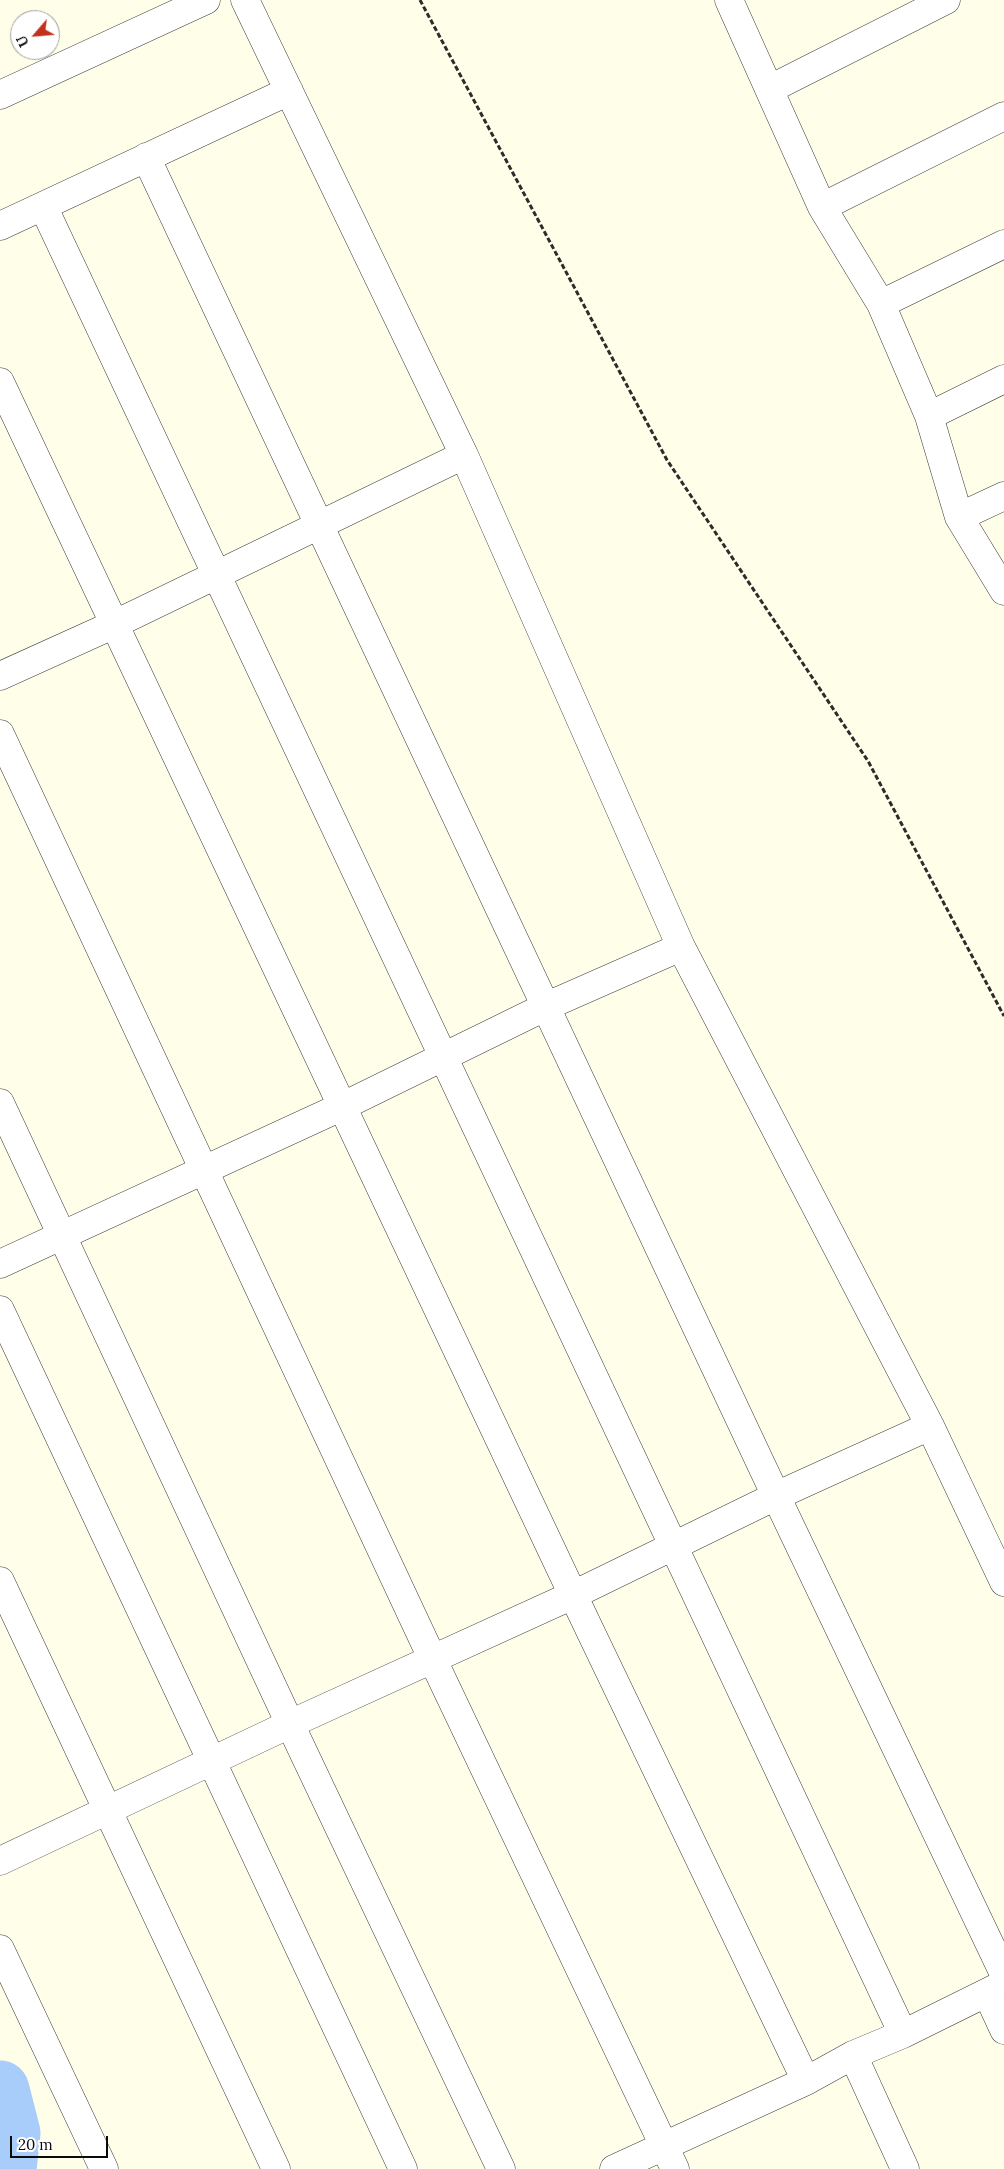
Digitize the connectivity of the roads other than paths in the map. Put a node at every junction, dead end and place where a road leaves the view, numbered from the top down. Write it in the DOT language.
graph roads {
  1 [pos="206,0"];
  2 [pos="244,0"];
  3 [pos="729,0"];
  4 [pos="946,0"];
  5 [pos="770,89"];
  6 [pos="289,91"];
  7 [pos="0,95"];
  8 [pos="1004,116"];
  9 [pos="146,157"];
  10 [pos="43,206"];
  11 [pos="822,207"];
  12 [pos="0,226"];
  13 [pos="1004,244"];
  14 [pos="881,304"];
  15 [pos="1004,379"];
  16 [pos="0,382"];
  17 [pos="929,416"];
  18 [pos="464,455"];
  19 [pos="1004,496"];
  20 [pos="959,517"];
  21 [pos="320,525"];
  22 [pos="217,575"];
  23 [pos="1004,591"];
  24 [pos="115,624"];
  25 [pos="0,676"];
  26 [pos="0,734"];
  27 [pos="681,947"];
  28 [pos="547,1006"];
  29 [pos="444,1057"];
  30 [pos="0,1104"];
  31 [pos="343,1106"];
  32 [pos="204,1168"];
  33 [pos="61,1234"];
  34 [pos="0,1264"];
  35 [pos="0,1310"];
  36 [pos="930,1426"];
  37 [pos="776,1496"];
  38 [pos="672,1546"];
  39 [pos="0,1581"];
  40 [pos="1004,1582"];
  41 [pos="573,1595"];
  42 [pos="432,1658"];
  43 [pos="290,1724"];
  44 [pos="211,1761"];
  45 [pos="107,1810"];
  46 [pos="0,1861"];
  47 [pos="0,1949"];
  48 [pos="998,1984"];
  49 [pos="1004,2030"];
  50 [pos="903,2034"];
  51 [pos="852,2055"];
  52 [pos="806,2081"];
  53 [pos="670,2157"];
  54 [pos="104,2169"];
  55 [pos="276,2169"];
  56 [pos="403,2169"];
  57 [pos="501,2169"];
  58 [pos="614,2169"];
  59 [pos="905,2169"];
  1 -- 7 [label="street"];
  2 -- 6 [label="street"];
  3 -- 5 [label="street"];
  4 -- 5 [label="street"];
  5 -- 11 [label="street"];
  6 -- 9 [label="street"];
  6 -- 18 [label="street"];
  8 -- 11 [label="street"];
  9 -- 10 [label="street"];
  9 -- 21 [label="street"];
  10 -- 12 [label="street"];
  10 -- 22 [label="street"];
  11 -- 14 [label="street"];
  13 -- 14 [label="street"];
  14 -- 17 [label="street"];
  15 -- 17 [label="street"];
  16 -- 24 [label="street"];
  17 -- 20 [label="street"];
  18 -- 21 [label="street"];
  18 -- 27 [label="street"];
  19 -- 20 [label="street"];
  20 -- 23 [label="street"];
  21 -- 22 [label="street"];
  21 -- 28 [label="street"];
  22 -- 24 [label="street"];
  22 -- 29 [label="street"];
  24 -- 25 [label="street"];
  24 -- 31 [label="street"];
  26 -- 32 [label="street"];
  27 -- 28 [label="street"];
  27 -- 36 [label="street"];
  28 -- 29 [label="street"];
  28 -- 37 [label="street"];
  29 -- 31 [label="street"];
  29 -- 38 [label="street"];
  30 -- 33 [label="street"];
  31 -- 32 [label="street"];
  31 -- 41 [label="street"];
  32 -- 33 [label="street"];
  32 -- 42 [label="street"];
  33 -- 34 [label="street"];
  33 -- 43 [label="street"];
  35 -- 44 [label="street"];
  36 -- 37 [label="street"];
  36 -- 40 [label="street"];
  37 -- 38 [label="street"];
  37 -- 48 [label="street"];
  38 -- 41 [label="street"];
  38 -- 50 [label="street"];
  39 -- 45 [label="street"];
  41 -- 42 [label="street"];
  41 -- 52 [label="street"];
  42 -- 43 [label="street"];
  42 -- 53 [label="street"];
  43 -- 44 [label="street"];
  43 -- 57 [label="street"];
  44 -- 45 [label="street"];
  44 -- 56 [label="street"];
  45 -- 46 [label="street"];
  45 -- 55 [label="street"];
  47 -- 54 [label="street"];
  48 -- 49 [label="street"];
  48 -- 50 [label="street"];
  50 -- 51 [label="street"];
  51 -- 52 [label="street"];
  51 -- 59 [label="street"];
  52 -- 53 [label="street"];
  53 -- 58 [label="street"];
}
